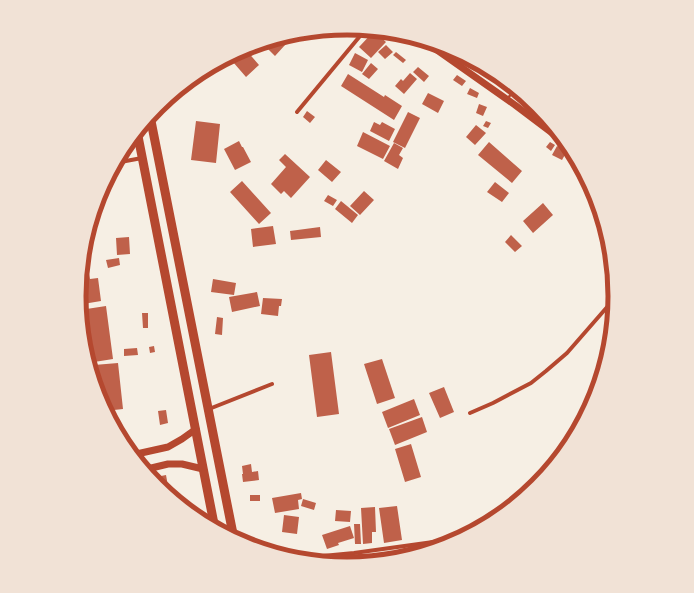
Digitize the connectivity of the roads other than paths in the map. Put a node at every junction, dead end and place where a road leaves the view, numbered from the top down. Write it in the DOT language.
graph roads {
  1 [pos="360,36"];
  2 [pos="441,53"];
  3 [pos="511,94"];
  4 [pos="507,99"];
  5 [pos="297,112"];
  6 [pos="151,123"];
  7 [pos="549,131"];
  8 [pos="138,139"];
  9 [pos="142,158"];
  10 [pos="124,161"];
  11 [pos="608,306"];
  12 [pos="272,384"];
  13 [pos="208,409"];
  14 [pos="470,413"];
  15 [pos="196,429"];
  16 [pos="138,454"];
  17 [pos="150,468"];
  18 [pos="204,469"];
  19 [pos="214,521"];
  20 [pos="233,532"];
  21 [pos="438,541"];
  22 [pos="319,556"];
  1 -- 5 [label="street"];
  2 -- 4 [label="street"];
  3 -- 4 [label="lane"];
  4 -- 7 [label="street"];
  6 -- 13 [label="main road"];
  8 -- 9 [label="main road"];
  9 -- 10 [label="street"];
  9 -- 15 [label="main road"];
  11 -- 14 [label="street"];
  12 -- 13 [label="street"];
  13 -- 20 [label="main road"];
  15 -- 16 [label="street"];
  15 -- 18 [label="main road"];
  17 -- 18 [label="street"];
  18 -- 19 [label="main road"];
  21 -- 22 [label="street"];
}
